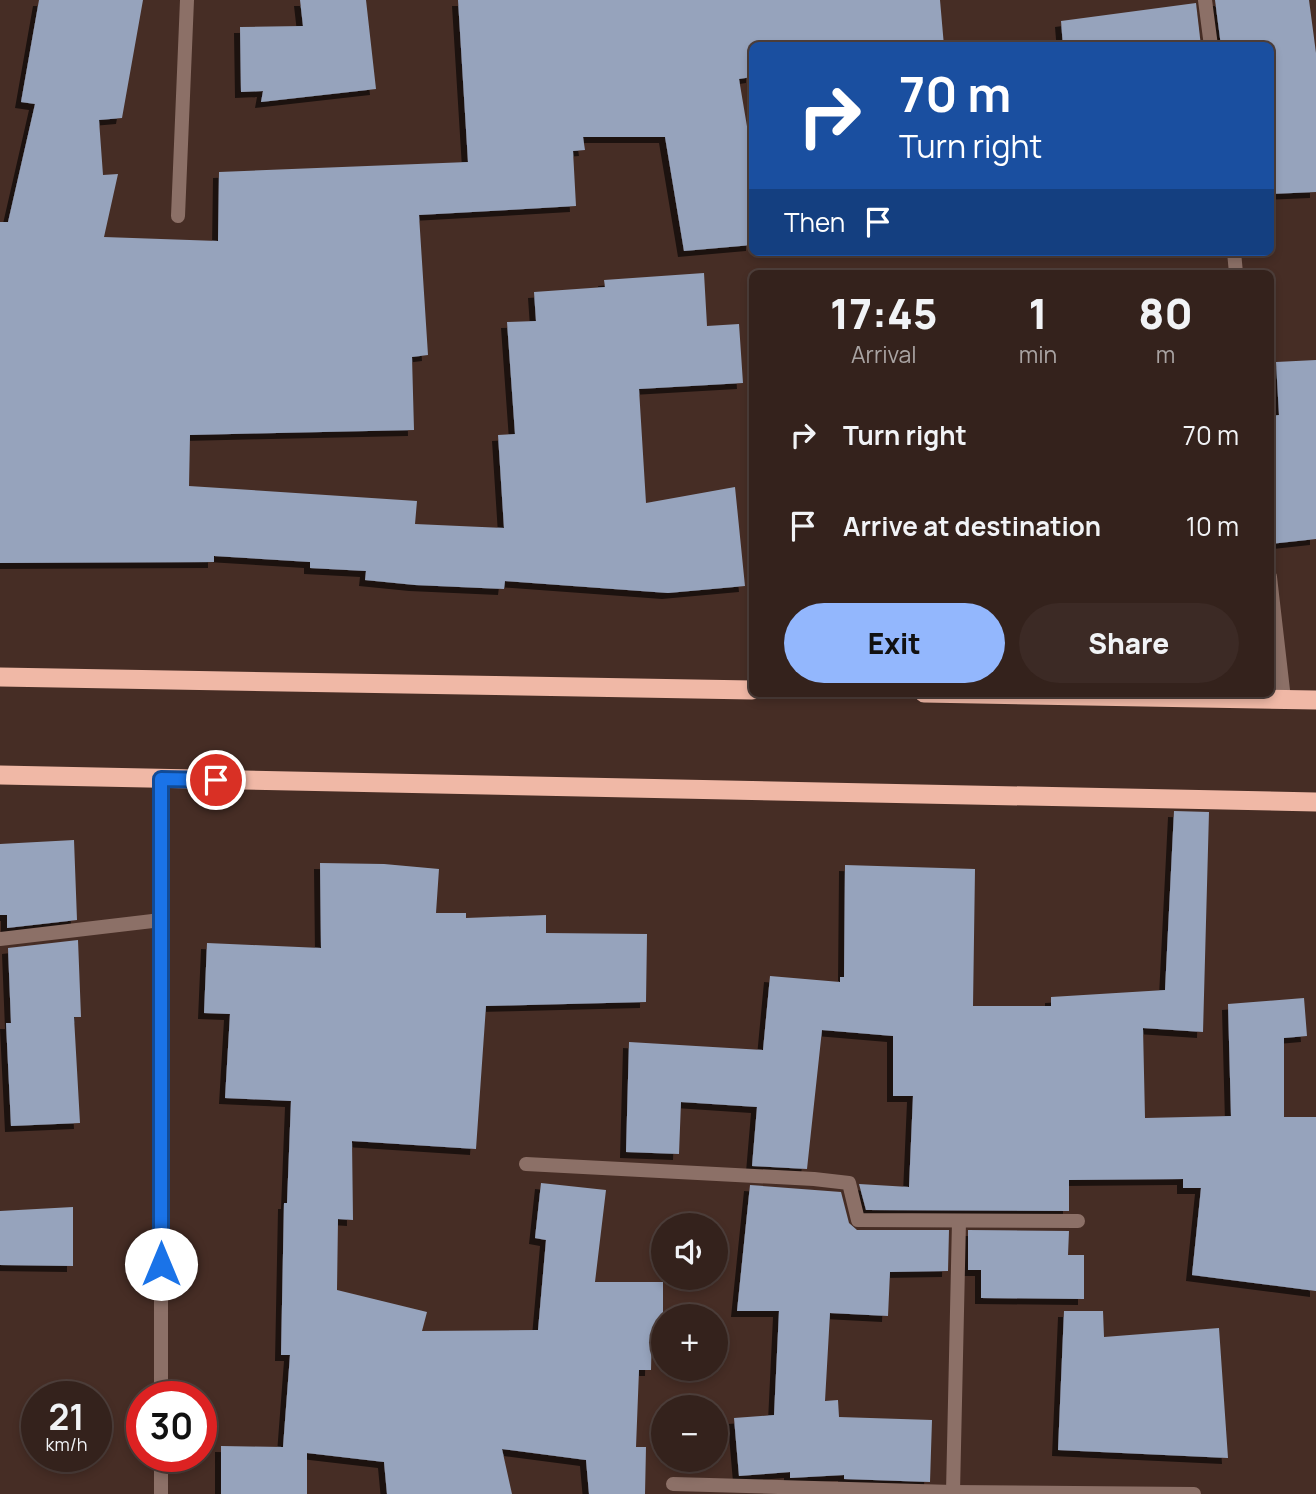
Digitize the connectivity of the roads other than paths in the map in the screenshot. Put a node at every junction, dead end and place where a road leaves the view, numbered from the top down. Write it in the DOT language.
graph roads {
  1 [pos="187,0"];
  2 [pos="1205,0"];
  3 [pos="1210,42"];
  4 [pos="178,216"];
  5 [pos="1274,612"];
  6 [pos="0,677"];
  7 [pos="749,690"];
  8 [pos="1164,697"];
  9 [pos="1284,699"];
  10 [pos="1316,700"];
  11 [pos="0,775"];
  12 [pos="161,779"];
  13 [pos="1316,802"];
  14 [pos="161,920"];
  15 [pos="0,939"];
  16 [pos="526,1164"];
  17 [pos="959,1221"];
  18 [pos="1078,1221"];
  19 [pos="162,1381"];
  20 [pos="161,1472"];
  21 [pos="673,1484"];
  22 [pos="953,1492"];
  23 [pos="161,1494"];
  24 [pos="1194,1494"];
  1 -- 4 [label="street"];
  2 -- 3 [label="street"];
  5 -- 9 [label="street"];
  6 -- 7 [label="highway"];
  8 -- 9 [label="highway"];
  9 -- 10 [label="highway"];
  11 -- 12 [label="highway"];
  12 -- 13 [label="highway"];
  12 -- 14 [label="street"];
  14 -- 15 [label="street"];
  14 -- 19 [label="street"];
  16 -- 17 [label="street"];
  17 -- 18 [label="street"];
  17 -- 22 [label="street"];
  20 -- 23 [label="street"];
  21 -- 22 [label="street"];
  22 -- 24 [label="street"];
}
